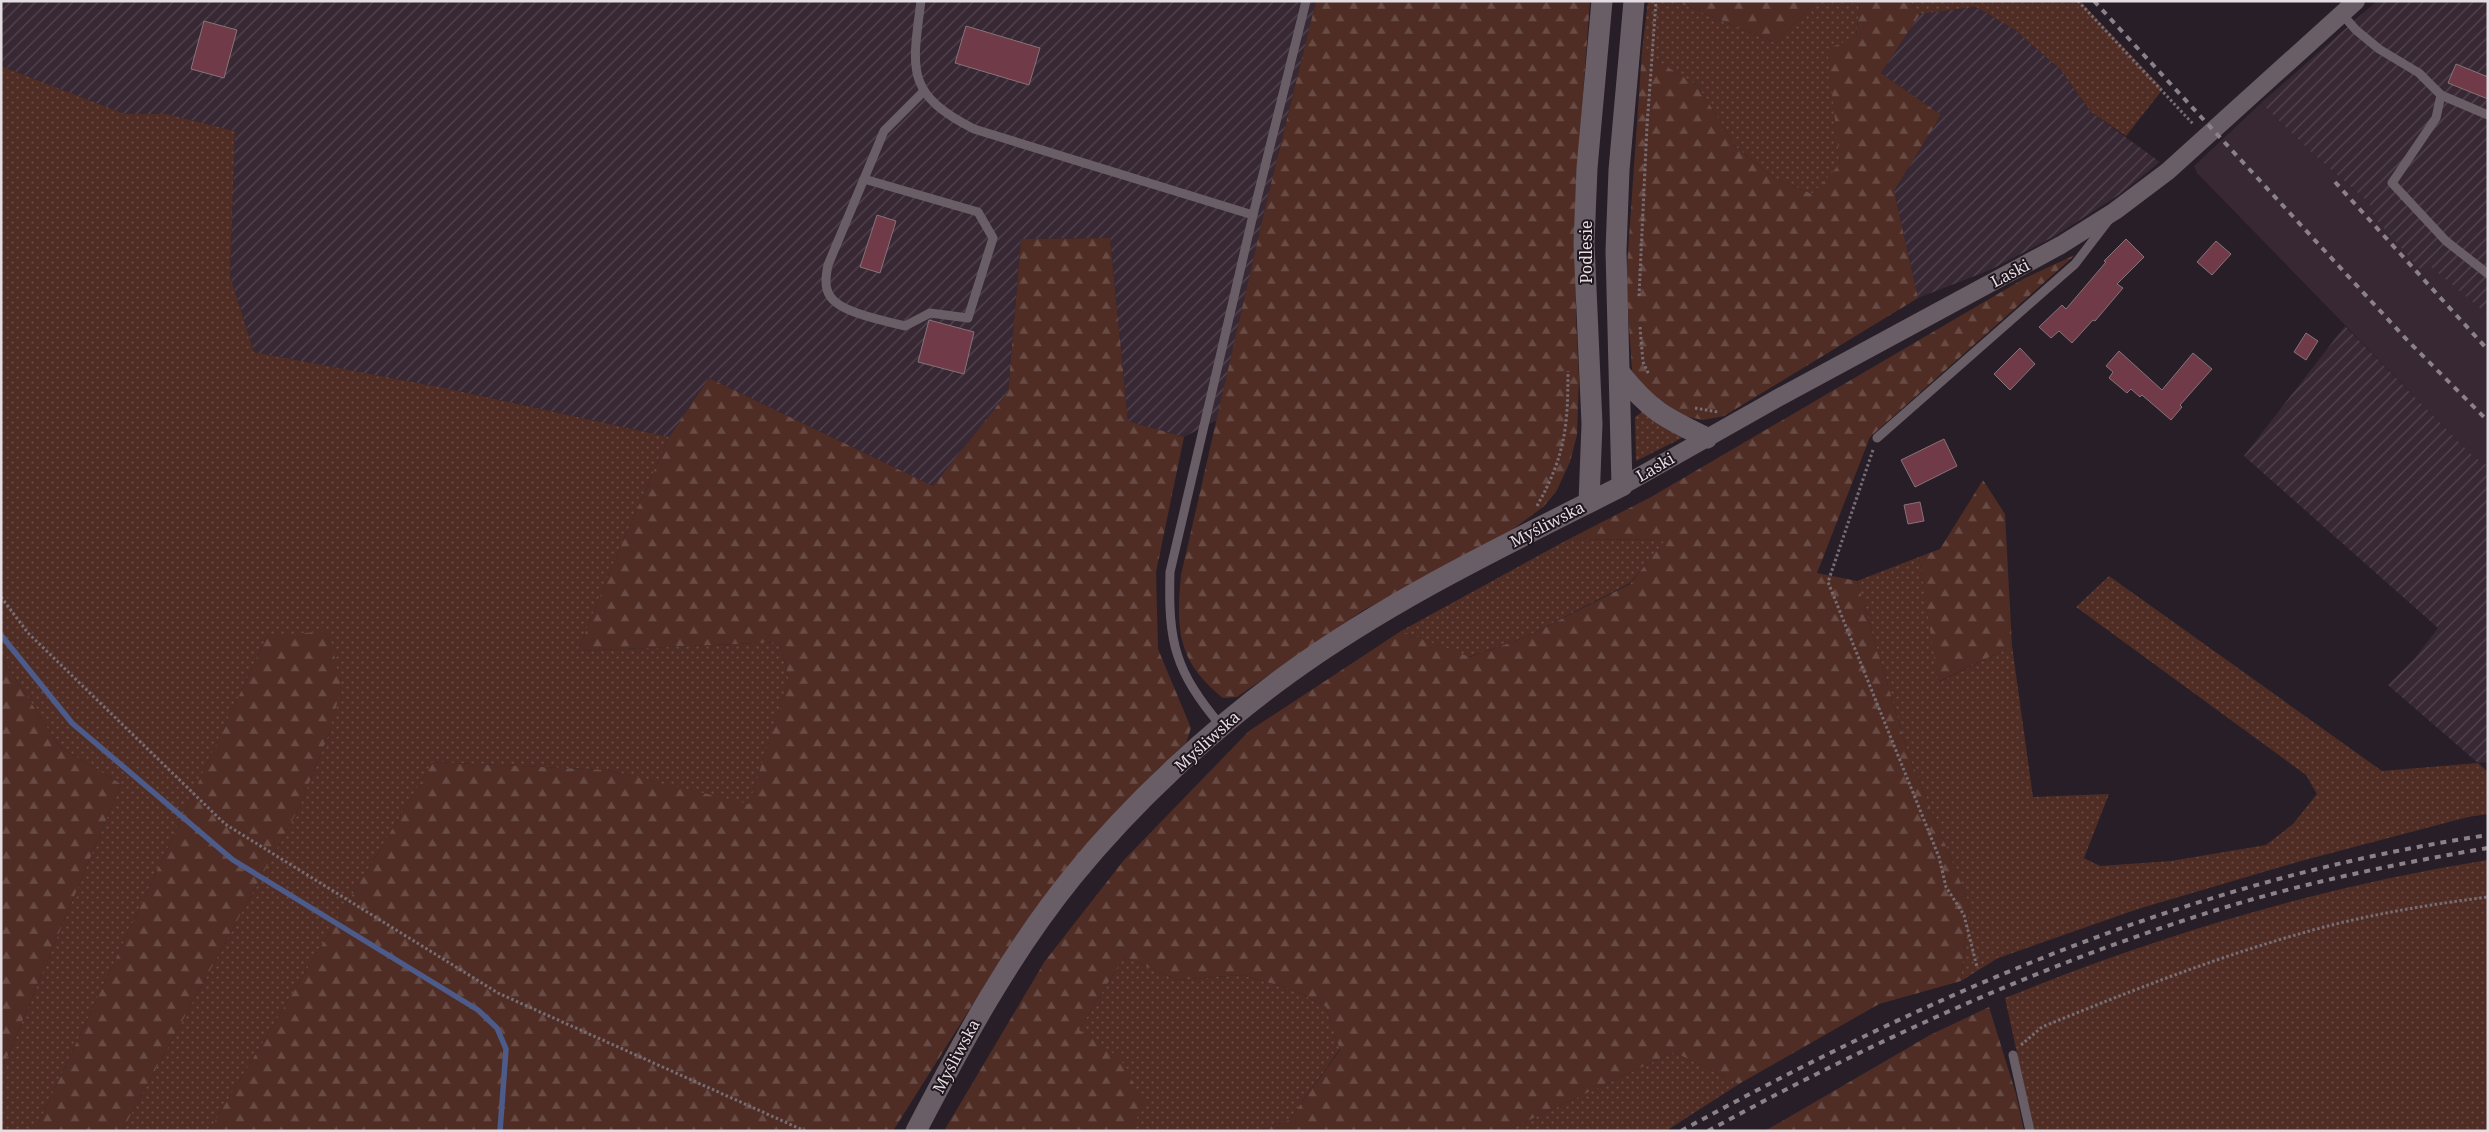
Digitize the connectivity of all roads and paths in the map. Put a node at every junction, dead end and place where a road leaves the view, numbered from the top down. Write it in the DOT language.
graph roads {
  1 [pos="921,1"];
  2 [pos="1306,1"];
  3 [pos="1602,1"];
  4 [pos="1634,1"];
  5 [pos="1656,1"];
  6 [pos="2078,1"];
  7 [pos="2356,1"];
  8 [pos="2342,14"];
  9 [pos="924,92"];
  10 [pos="2441,95"];
  11 [pos="2488,115"];
  12 [pos="2205,137"];
  13 [pos="864,180"];
  14 [pos="2116,211"];
  15 [pos="1253,215"];
  16 [pos="2488,274"];
  17 [pos="1638,304"];
  18 [pos="1639,322"];
  19 [pos="1620,373"];
  20 [pos="1650,378"];
  21 [pos="1692,407"];
  22 [pos="1749,414"];
  23 [pos="1621,421"];
  24 [pos="1592,424"];
  25 [pos="1707,438"];
  26 [pos="1877,438"];
  27 [pos="1622,486"];
  28 [pos="1589,502"];
  29 [pos="1,597"];
  30 [pos="1221,726"];
  31 [pos="2488,897"];
  32 [pos="1977,967"];
  33 [pos="2013,1055"];
  34 [pos="805,1131"];
  35 [pos="916,1131"];
  36 [pos="2030,1131"];
  1 -- 9 [label="lane"];
  2 -- 15 [label="lane"];
  3 -- 24 [label="street, Podlesie"];
  4 -- 19 [label="street, Podlesie"];
  5 -- 17 [label="path"];
  6 -- 12 [label="path"];
  7 -- 8 [label="street, Laski"];
  8 -- 10 [label="lane"];
  8 -- 12 [label="street, Laski"];
  9 -- 13 [label="lane"];
  9 -- 15 [label="lane"];
  10 -- 11 [label="lane"];
  10 -- 16 [label="lane"];
  12 -- 14 [label="street, Laski"];
  13 -- 13 [label="lane"];
  14 -- 22 [label="street, Laski"];
  14 -- 26 [label="lane"];
  15 -- 30 [label="lane"];
  18 -- 20 [label="path"];
  19 -- 23 [label="street, Podlesie"];
  19 -- 25 [label="street"];
  21 -- 22 [label="path"];
  22 -- 25 [label="street, Laski"];
  23 -- 24 [label="street"];
  23 -- 27 [label="street, Podlesie"];
  24 -- 28 [label="street, Podlesie"];
  25 -- 27 [label="street, Laski"];
  26 -- 32 [label="path"];
  27 -- 28 [label="street, Myśliwska"];
  28 -- 30 [label="street, Myśliwska"];
  29 -- 34 [label="path"];
  30 -- 35 [label="street, Myśliwska"];
  31 -- 33 [label="path"];
  33 -- 36 [label="lane"];
}
